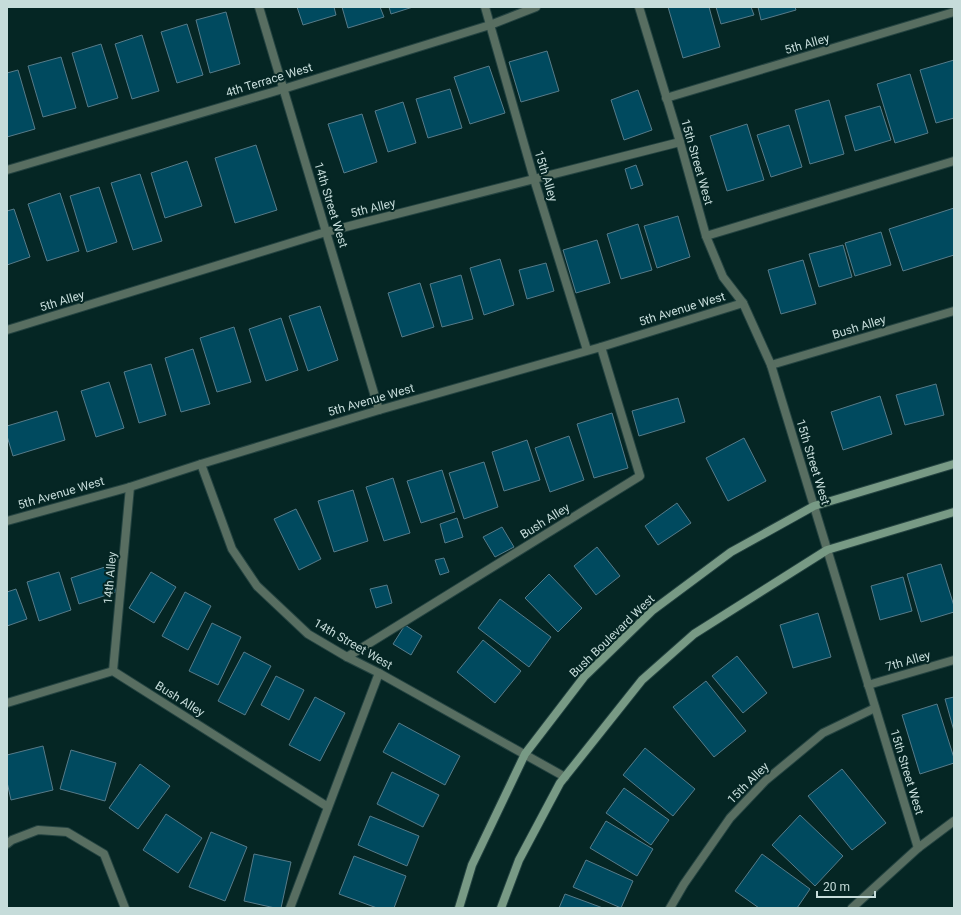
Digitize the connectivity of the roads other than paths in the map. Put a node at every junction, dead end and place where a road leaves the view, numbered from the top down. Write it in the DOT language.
graph roads {
  1 [pos="259,7"];
  2 [pos="484,7"];
  3 [pos="536,7"];
  4 [pos="639,7"];
  5 [pos="954,12"];
  6 [pos="490,25"];
  7 [pos="284,89"];
  8 [pos="666,98"];
  9 [pos="680,142"];
  10 [pos="954,161"];
  11 [pos="7,170"];
  12 [pos="534,179"];
  13 [pos="326,232"];
  14 [pos="706,236"];
  15 [pos="743,303"];
  16 [pos="954,311"];
  17 [pos="7,330"];
  18 [pos="600,347"];
  19 [pos="587,350"];
  20 [pos="771,365"];
  21 [pos="379,410"];
  22 [pos="201,464"];
  23 [pos="954,464"];
  24 [pos="130,487"];
  25 [pos="814,506"];
  26 [pos="954,512"];
  27 [pos="7,521"];
  28 [pos="828,550"];
  29 [pos="347,657"];
  30 [pos="954,660"];
  31 [pos="114,671"];
  32 [pos="379,674"];
  33 [pos="868,685"];
  34 [pos="7,703"];
  35 [pos="875,708"];
  36 [pos="525,754"];
  37 [pos="565,777"];
  38 [pos="328,807"];
  39 [pos="954,821"];
  40 [pos="7,844"];
  41 [pos="918,848"];
  42 [pos="125,908"];
  43 [pos="290,908"];
  44 [pos="459,908"];
  45 [pos="501,908"];
  46 [pos="670,908"];
  47 [pos="852,908"];
  1 -- 7 [label="street, 14th Street West"];
  2 -- 6 [label="street, 15th Alley"];
  3 -- 6 [label="street, 4th Terrace West"];
  4 -- 8 [label="street, 15th Street West"];
  5 -- 8 [label="street, 5th Alley"];
  6 -- 7 [label="street, 4th Terrace West"];
  6 -- 12 [label="street, 15th Alley"];
  7 -- 11 [label="street, 4th Terrace West"];
  7 -- 13 [label="street, 14th Street West"];
  8 -- 9 [label="street, 15th Street West"];
  9 -- 12 [label="street, 5th Alley"];
  9 -- 14 [label="street, 15th Street West"];
  10 -- 14 [label="street"];
  12 -- 13 [label="street, 5th Alley"];
  12 -- 19 [label="street, 15th Alley"];
  13 -- 17 [label="street, 5th Alley"];
  13 -- 21 [label="street, 14th Street West"];
  14 -- 15 [label="street, 15th Street West"];
  15 -- 18 [label="street, 5th Avenue West"];
  15 -- 20 [label="street, 15th Street West"];
  16 -- 20 [label="street, Bush Alley"];
  18 -- 19 [label="street, 5th Avenue West"];
  18 -- 29 [label="street, Bush Alley"];
  19 -- 21 [label="street, 5th Avenue West"];
  20 -- 25 [label="street, 15th Street West"];
  21 -- 22 [label="street, 5th Avenue West"];
  22 -- 24 [label="street, 5th Avenue West"];
  22 -- 29 [label="street, 14th Street West"];
  23 -- 25 [label="main road, Bush Boulevard West"];
  24 -- 27 [label="street, 5th Avenue West"];
  24 -- 31 [label="street, 14th Alley"];
  25 -- 28 [label="street, 15th Street West"];
  25 -- 36 [label="main road, Bush Boulevard West"];
  26 -- 28 [label="main road"];
  28 -- 33 [label="street, 15th Street West"];
  28 -- 37 [label="main road"];
  29 -- 32 [label="street, 14th Street West"];
  30 -- 33 [label="street, 7th Alley"];
  31 -- 34 [label="street"];
  31 -- 38 [label="street, Bush Alley"];
  32 -- 36 [label="street, 14th Street West"];
  32 -- 38 [label="street"];
  33 -- 35 [label="street, 15th Street West"];
  35 -- 41 [label="street, 15th Street West"];
  35 -- 46 [label="street, 15th Alley"];
  36 -- 37 [label="street, 14th Street West"];
  36 -- 44 [label="main road, Bush Boulevard West"];
  37 -- 45 [label="main road"];
  38 -- 43 [label="street"];
  39 -- 41 [label="street"];
  40 -- 42 [label="street"];
  41 -- 47 [label="street"];
}
